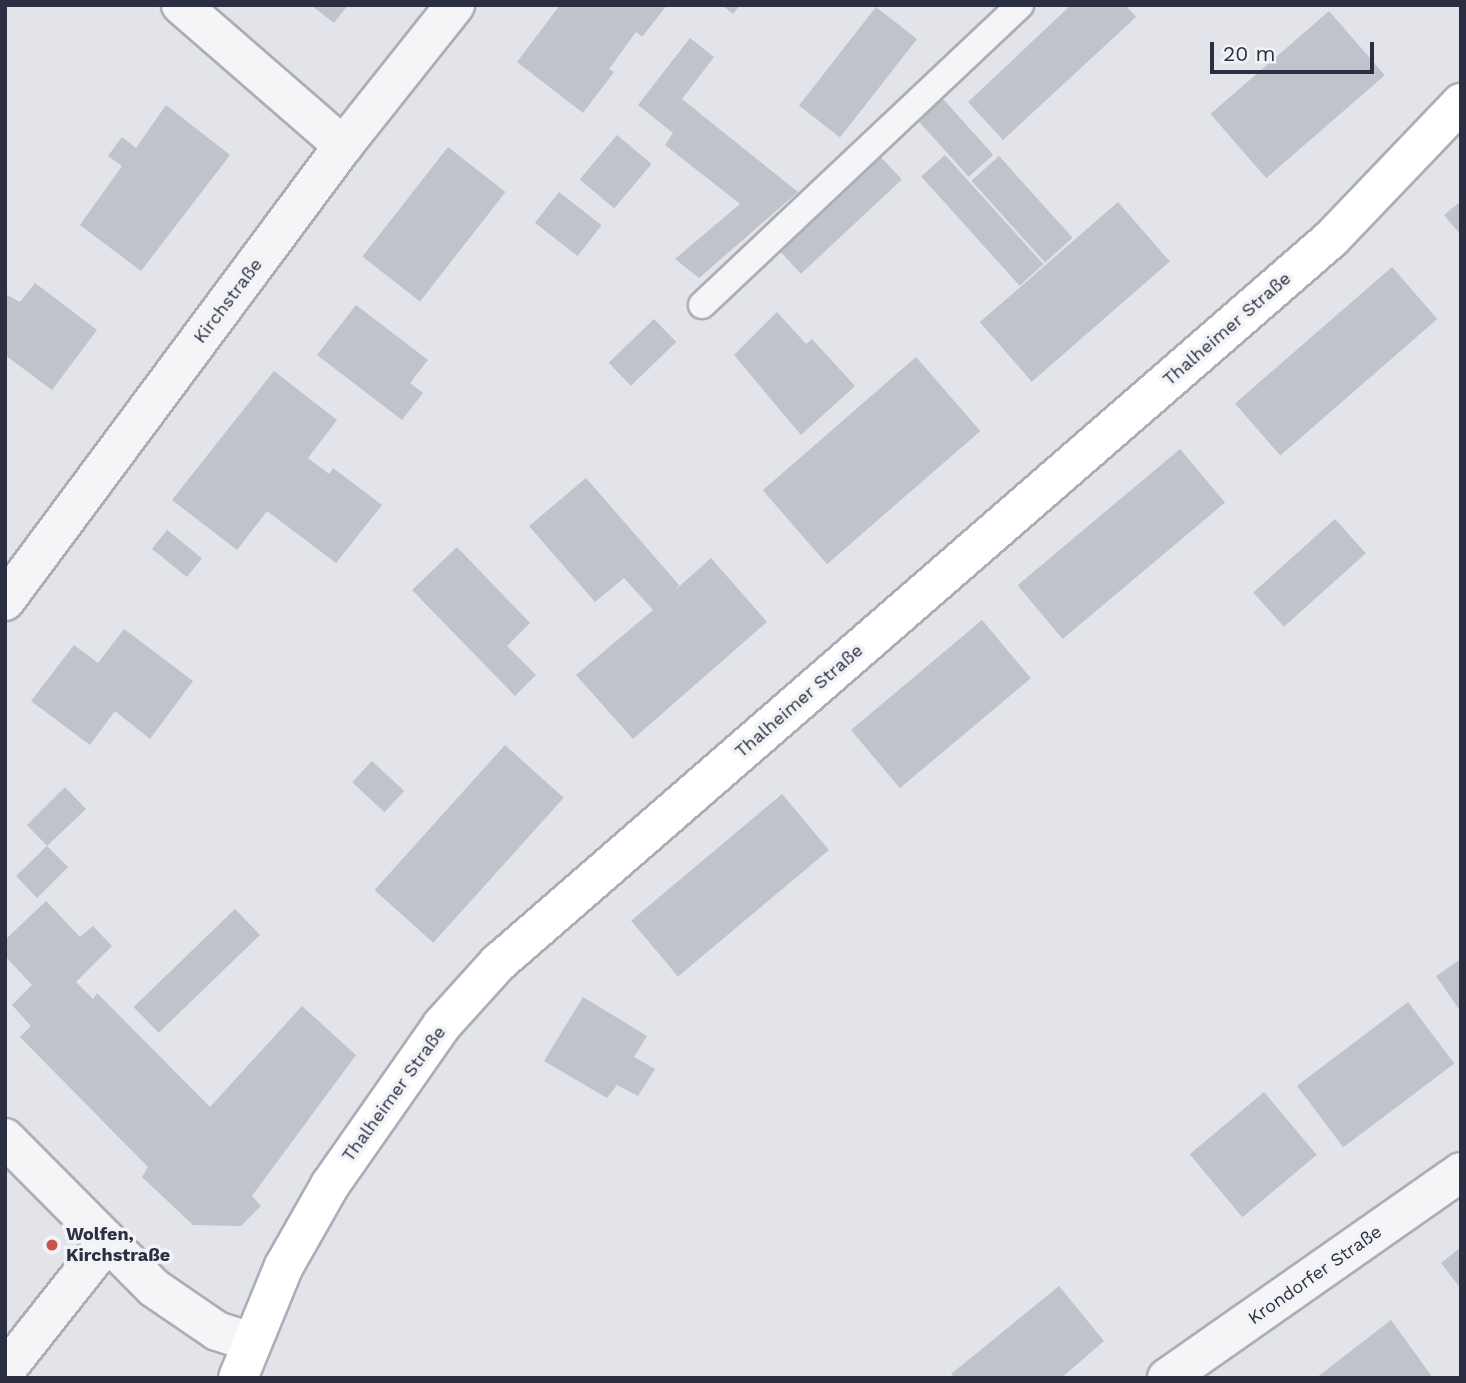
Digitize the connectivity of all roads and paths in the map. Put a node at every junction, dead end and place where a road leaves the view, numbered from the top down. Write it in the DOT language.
graph roads {
  1 [pos="181,5"];
  2 [pos="456,5"];
  3 [pos="1018,6"];
  4 [pos="1461,103"];
  5 [pos="343,146"];
  6 [pos="702,305"];
  7 [pos="5,601"];
  8 [pos="5,1139"];
  9 [pos="1461,1171"];
  10 [pos="107,1243"];
  11 [pos="250,1342"];
  12 [pos="5,1371"];
  13 [pos="238,1378"];
  14 [pos="1167,1378"];
  1 -- 5 [label="street"];
  2 -- 5 [label="street, Kirchstraße"];
  3 -- 6 [label="lane"];
  4 -- 11 [label="street, Thalheimer Straße"];
  5 -- 7 [label="street, Kirchstraße"];
  8 -- 10 [label="street"];
  9 -- 14 [label="street, Krondorfer Straße"];
  10 -- 11 [label="street"];
  10 -- 12 [label="street"];
  11 -- 13 [label="street, Thalheimer Straße"];
}
